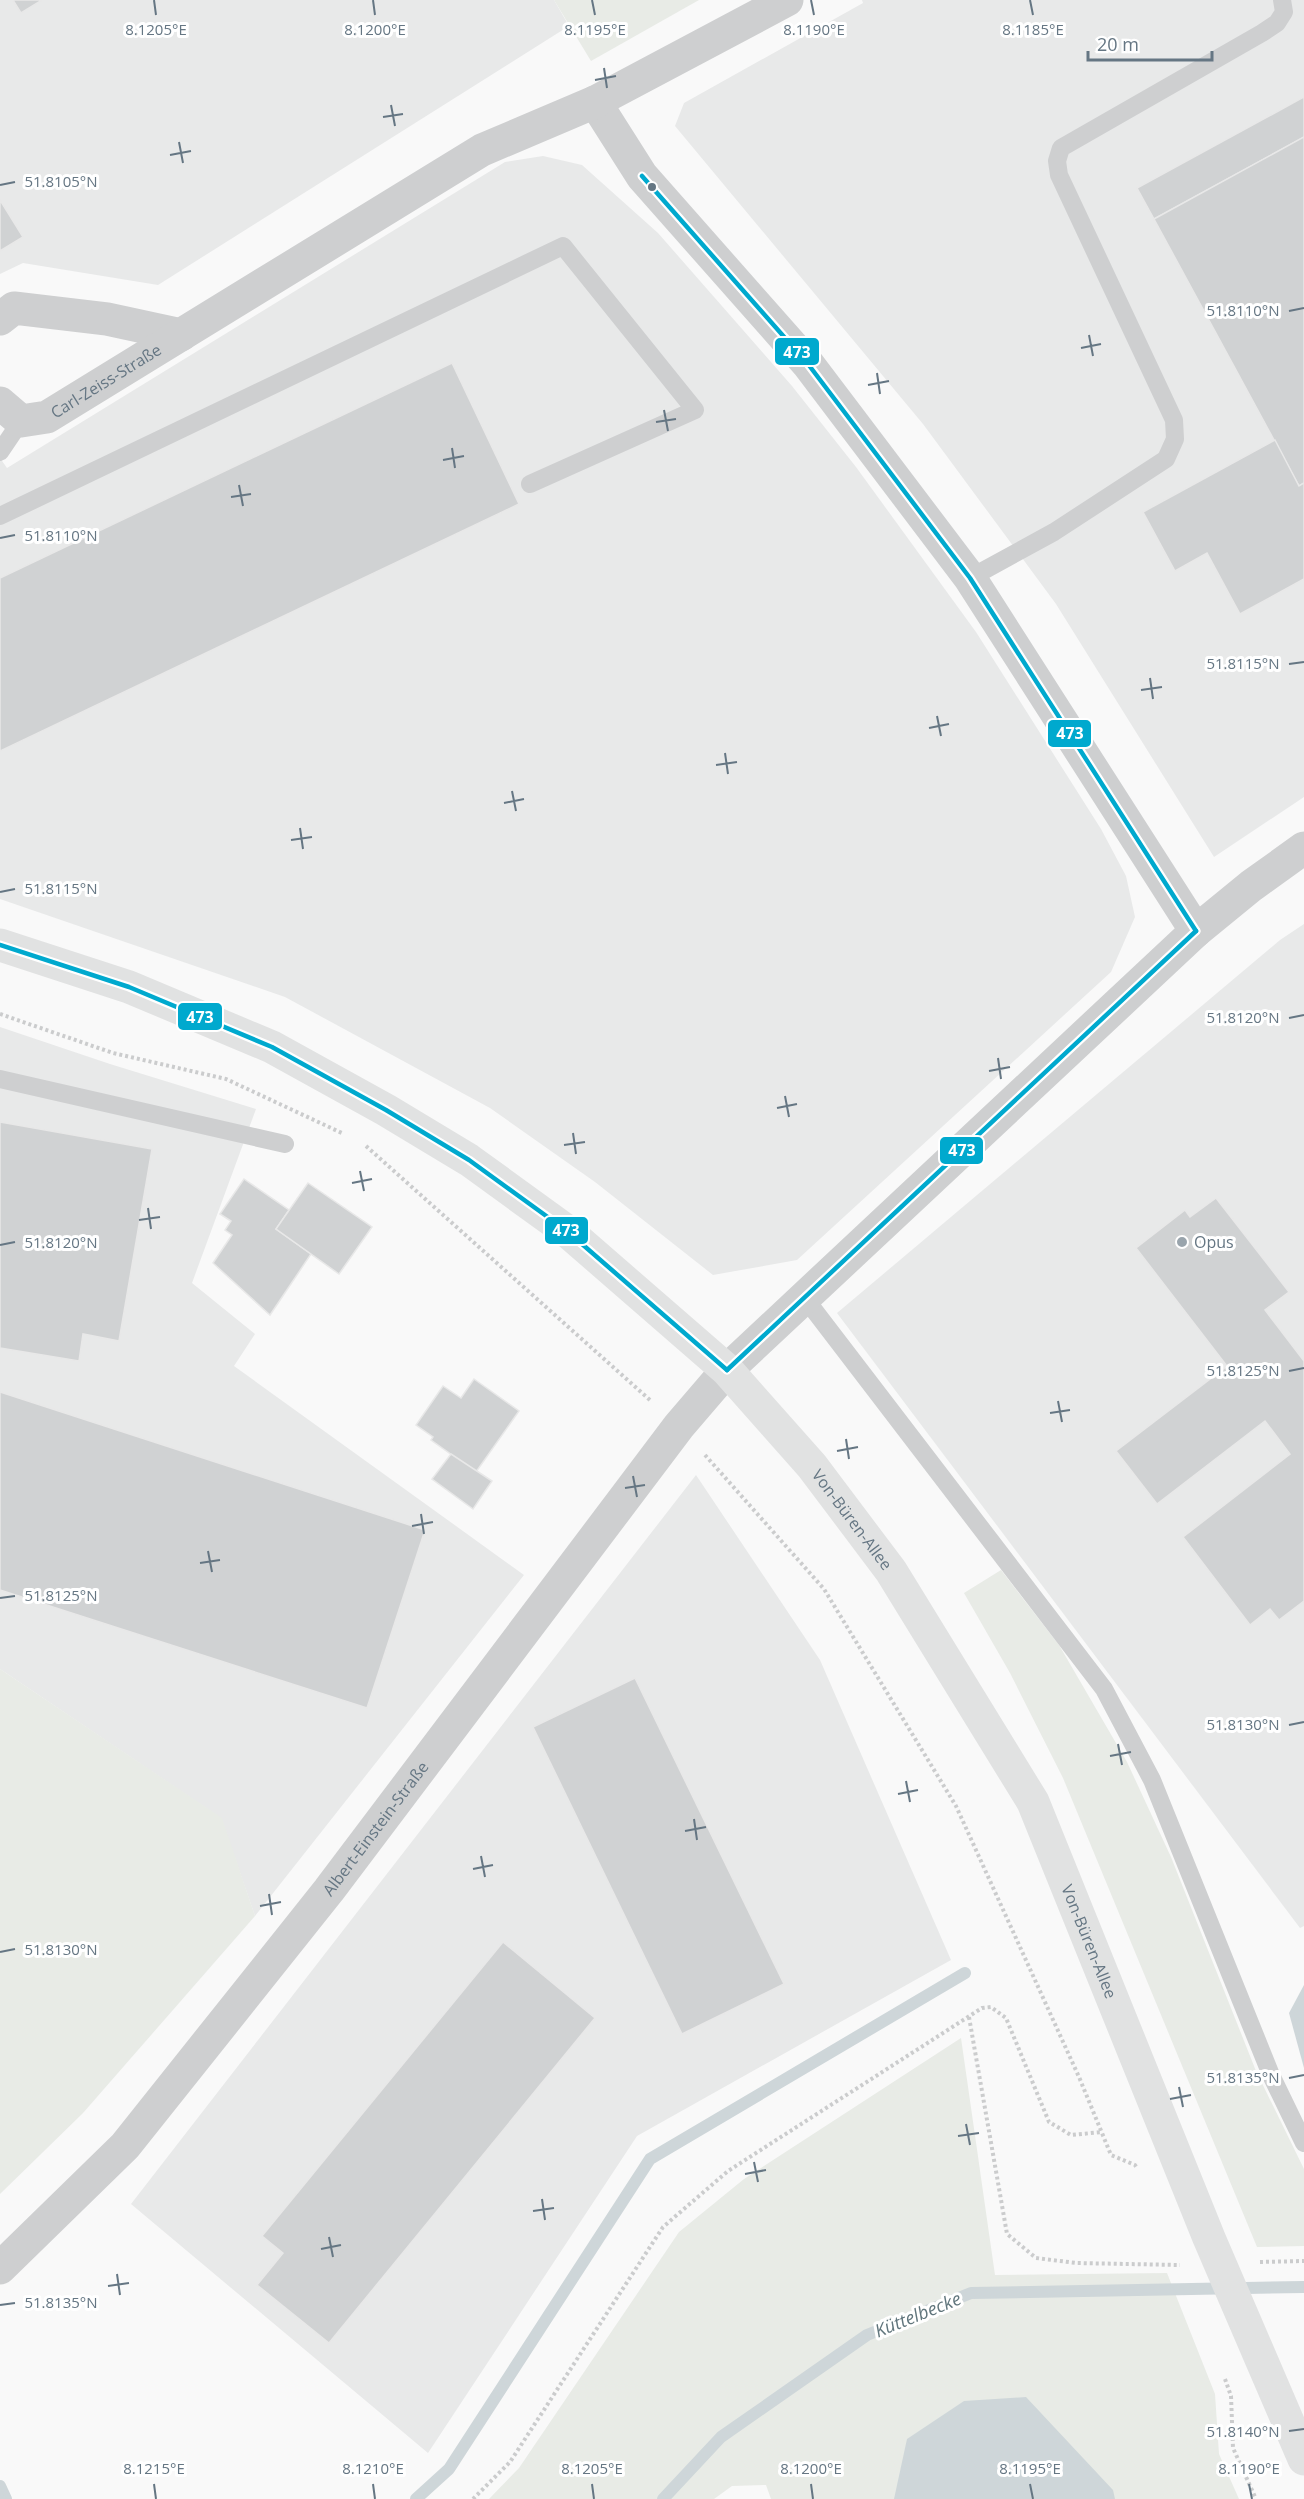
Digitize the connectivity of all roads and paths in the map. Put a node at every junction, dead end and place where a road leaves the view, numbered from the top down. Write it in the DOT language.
graph roads {
  1 [pos="787,0"];
  2 [pos="1282,0"];
  3 [pos="595,102"];
  4 [pos="0,319"];
  5 [pos="181,335"];
  6 [pos="11,412"];
  7 [pos="0,452"];
  8 [pos="530,484"];
  9 [pos="0,516"];
  10 [pos="970,578"];
  11 [pos="1304,849"];
  12 [pos="1196,931"];
  13 [pos="0,945"];
  14 [pos="0,1014"];
  15 [pos="0,1079"];
  16 [pos="351,1137"];
  17 [pos="361,1142"];
  18 [pos="285,1144"];
  19 [pos="804,1297"];
  20 [pos="727,1370"];
  21 [pos="679,1426"];
  22 [pos="969,2016"];
  23 [pos="1102,2132"];
  24 [pos="1304,2143"];
  25 [pos="1139,2174"];
  26 [pos="1201,2251"];
  27 [pos="1304,2261"];
  28 [pos="1250,2262"];
  29 [pos="0,2268"];
  30 [pos="1223,2376"];
  31 [pos="1304,2459"];
  32 [pos="473,2499"];
  33 [pos="1256,2499"];
  1 -- 3 [label="street, Carl-Zeiss-Straße"];
  2 -- 10 [label="lane"];
  3 -- 5 [label="street, Carl-Zeiss-Straße"];
  3 -- 10 [label="street"];
  4 -- 5 [label="street, Carl-Zeiss-Straße"];
  5 -- 6 [label="street, Carl-Zeiss-Straße"];
  6 -- 7 [label="lane"];
  8 -- 9 [label="lane"];
  10 -- 12 [label="street"];
  11 -- 12 [label="street, Albert-Einstein-Straße"];
  12 -- 19 [label="street, Albert-Einstein-Straße"];
  13 -- 20 [label="street, Von-Büren-Allee"];
  14 -- 16 [label="path"];
  15 -- 18 [label="lane"];
  17 -- 21 [label="path"];
  19 -- 20 [label="street, Albert-Einstein-Straße"];
  19 -- 24 [label="lane"];
  20 -- 21 [label="street, Albert-Einstein-Straße"];
  20 -- 26 [label="street, Von-Büren-Allee"];
  21 -- 23 [label="path"];
  21 -- 29 [label="street, Albert-Einstein-Straße"];
  22 -- 23 [label="path"];
  22 -- 26 [label="path"];
  22 -- 32 [label="path"];
  23 -- 25 [label="path"];
  26 -- 31 [label="street, Von-Büren-Allee"];
  27 -- 28 [label="path"];
  30 -- 33 [label="path"];
}
